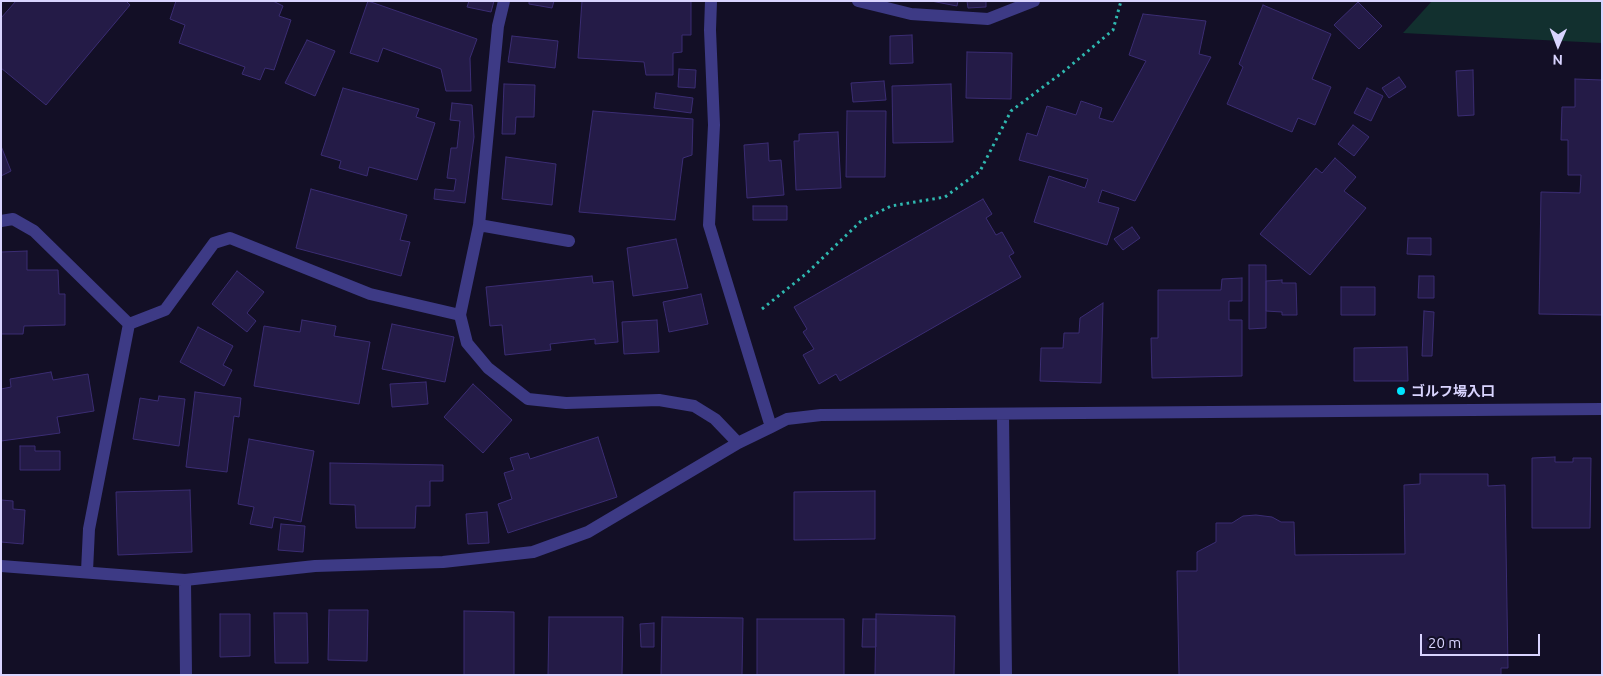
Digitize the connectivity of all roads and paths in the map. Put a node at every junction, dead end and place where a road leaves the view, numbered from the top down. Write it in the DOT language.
graph roads {
  1 [pos="504,1"];
  2 [pos="712,1"];
  3 [pos="858,1"];
  4 [pos="1034,1"];
  5 [pos="1121,1"];
  6 [pos="1,221"];
  7 [pos="479,225"];
  8 [pos="569,240"];
  9 [pos="460,315"];
  10 [pos="738,323"];
  11 [pos="128,324"];
  12 [pos="1602,409"];
  13 [pos="1003,414"];
  14 [pos="771,427"];
  15 [pos="738,443"];
  16 [pos="1,566"];
  17 [pos="87,571"];
  18 [pos="186,580"];
  19 [pos="186,675"];
  20 [pos="1006,675"];
  1 -- 7 [label="street"];
  2 -- 10 [label="street"];
  3 -- 4 [label="street"];
  5 -- 10 [label="path"];
  6 -- 11 [label="street"];
  7 -- 8 [label="street"];
  7 -- 9 [label="street"];
  9 -- 11 [label="street"];
  9 -- 15 [label="street"];
  10 -- 14 [label="street"];
  11 -- 17 [label="street"];
  12 -- 13 [label="street"];
  13 -- 14 [label="street"];
  13 -- 20 [label="street"];
  14 -- 15 [label="street"];
  15 -- 18 [label="street"];
  16 -- 17 [label="street"];
  17 -- 18 [label="street"];
  18 -- 19 [label="street"];
}
